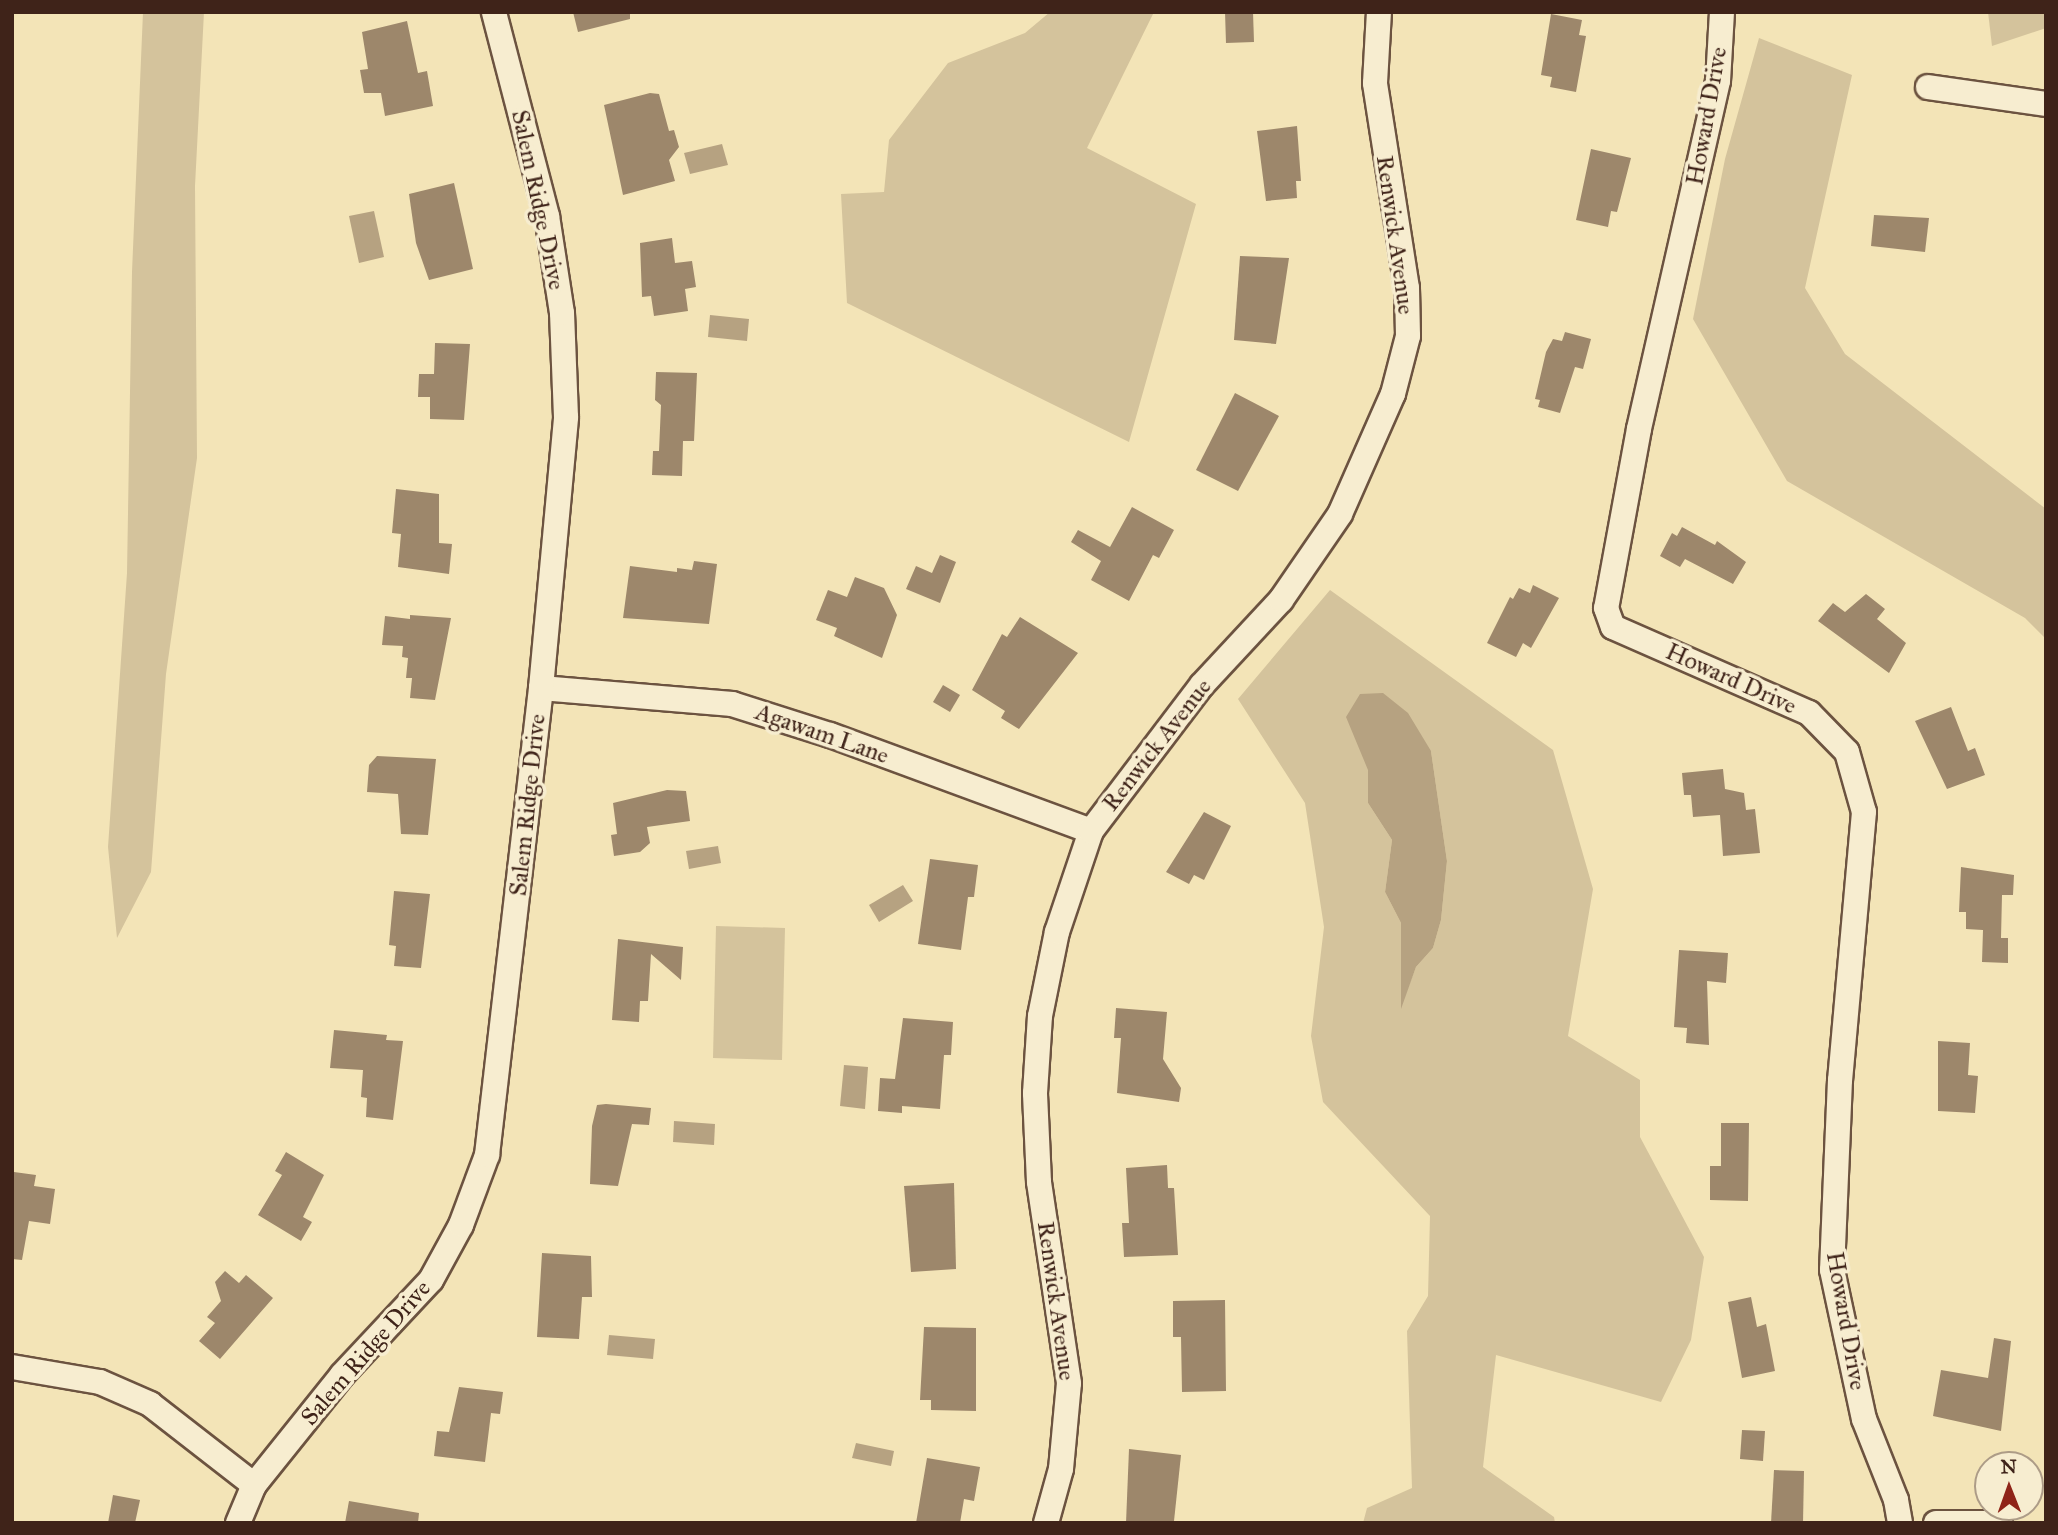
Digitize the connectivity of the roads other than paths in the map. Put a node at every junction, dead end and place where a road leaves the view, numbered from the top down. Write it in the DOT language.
graph roads {
  1 [pos="494,12"];
  2 [pos="1379,12"];
  3 [pos="1721,12"];
  4 [pos="1928,87"];
  5 [pos="2046,104"];
  6 [pos="541,688"];
  7 [pos="1091,831"];
  8 [pos="12,1367"];
  9 [pos="254,1485"];
  10 [pos="238,1523"];
  11 [pos="1045,1523"];
  12 [pos="1900,1523"];
  13 [pos="1936,1523"];
  14 [pos="2000,1523"];
  1 -- 6 [label="street, Salem Ridge Drive"];
  2 -- 7 [label="street, Renwick Avenue"];
  3 -- 12 [label="street, Howard Drive"];
  4 -- 5 [label="street"];
  6 -- 7 [label="street, Agawam Lane"];
  6 -- 9 [label="street, Salem Ridge Drive"];
  7 -- 11 [label="street, Renwick Avenue"];
  8 -- 9 [label="street"];
  9 -- 10 [label="street, Salem Ridge Drive"];
  13 -- 14 [label="street"];
}
